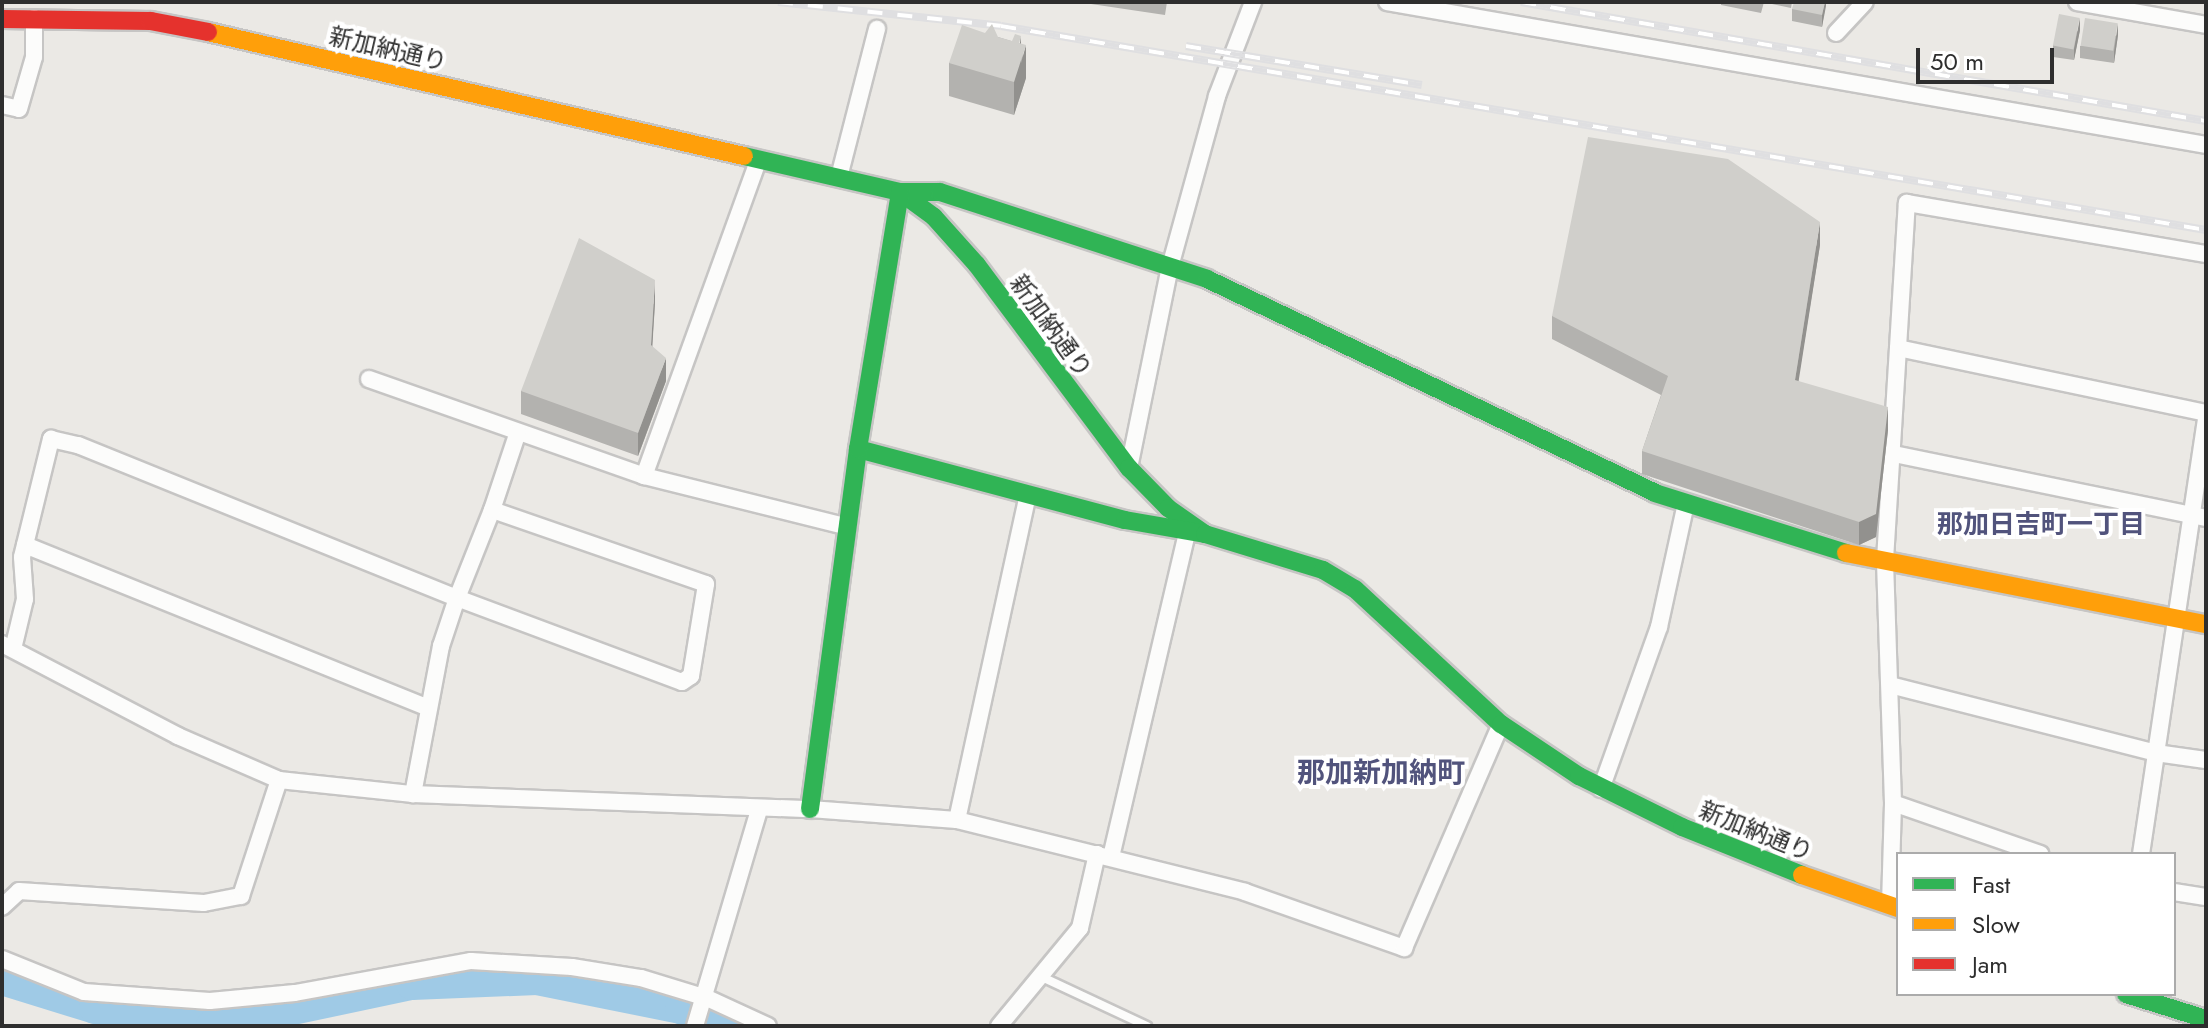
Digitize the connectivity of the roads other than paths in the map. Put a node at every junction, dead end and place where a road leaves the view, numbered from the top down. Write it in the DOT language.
graph roads {
  1 [pos="1253,2"];
  2 [pos="1387,2"];
  3 [pos="1865,2"];
  4 [pos="2077,2"];
  5 [pos="34,18"];
  6 [pos="2,19"];
  7 [pos="2206,25"];
  8 [pos="877,29"];
  9 [pos="1836,33"];
  10 [pos="2,105"];
  11 [pos="2206,145"];
  12 [pos="759,159"];
  13 [pos="839,177"];
  14 [pos="900,192"];
  15 [pos="2206,254"];
  16 [pos="1170,267"];
  17 [pos="1898,348"];
  18 [pos="369,379"];
  19 [pos="2206,413"];
  20 [pos="2206,420"];
  21 [pos="518,432"];
  22 [pos="858,449"];
  23 [pos="1894,454"];
  24 [pos="1129,468"];
  25 [pos="644,476"];
  26 [pos="1028,494"];
  27 [pos="1686,503"];
  28 [pos="492,510"];
  29 [pos="2199,517"];
  30 [pos="848,527"];
  31 [pos="1196,534"];
  32 [pos="25,545"];
  33 [pos="1885,560"];
  34 [pos="457,598"];
  35 [pos="2176,619"];
  36 [pos="2206,624"];
  37 [pos="7,647"];
  38 [pos="1890,685"];
  39 [pos="428,708"];
  40 [pos="1501,724"];
  41 [pos="2156,753"];
  42 [pos="2206,760"];
  43 [pos="279,780"];
  44 [pos="1601,789"];
  45 [pos="413,794"];
  46 [pos="1893,803"];
  47 [pos="810,809"];
  48 [pos="759,810"];
  49 [pos="957,820"];
  50 [pos="2034,852"];
  51 [pos="2141,852"];
  52 [pos="1104,856"];
  53 [pos="2176,892"];
  54 [pos="2206,897"];
  55 [pos="2,907"];
  56 [pos="1894,907"];
  57 [pos="2,959"];
  58 [pos="1042,977"];
  59 [pos="2132,996"];
  60 [pos="701,1012"];
  61 [pos="2206,1019"];
  62 [pos="768,1026"];
  63 [pos="999,1026"];
  64 [pos="1147,1026"];
  1 -- 16 [label="street"];
  2 -- 11 [label="street"];
  3 -- 9 [label="street"];
  4 -- 7 [label="street"];
  5 -- 6 [label="street, 新加納通り"];
  5 -- 10 [label="street"];
  5 -- 12 [label="street, 新加納通り"];
  8 -- 13 [label="street"];
  12 -- 13 [label="street, 新加納通り"];
  12 -- 25 [label="street"];
  13 -- 14 [label="street, 新加納通り"];
  14 -- 16 [label="street"];
  14 -- 22 [label="street"];
  14 -- 24 [label="street, 新加納通り"];
  15 -- 17 [label="street"];
  16 -- 24 [label="street"];
  16 -- 27 [label="street"];
  17 -- 19 [label="street"];
  17 -- 23 [label="street"];
  18 -- 21 [label="street"];
  20 -- 29 [label="street"];
  21 -- 25 [label="street"];
  21 -- 28 [label="street"];
  22 -- 26 [label="street"];
  22 -- 30 [label="street"];
  23 -- 29 [label="street"];
  23 -- 33 [label="street"];
  24 -- 31 [label="street, 新加納通り"];
  25 -- 30 [label="street"];
  26 -- 31 [label="street"];
  26 -- 49 [label="street"];
  27 -- 33 [label="street"];
  27 -- 44 [label="street"];
  28 -- 34 [label="street"];
  28 -- 34 [label="street"];
  29 -- 35 [label="street"];
  30 -- 47 [label="street"];
  31 -- 40 [label="street"];
  31 -- 52 [label="street"];
  32 -- 34 [label="street"];
  32 -- 37 [label="street"];
  32 -- 39 [label="street"];
  33 -- 35 [label="street"];
  33 -- 38 [label="street"];
  34 -- 39 [label="street"];
  35 -- 36 [label="street"];
  35 -- 41 [label="street"];
  37 -- 43 [label="street"];
  38 -- 41 [label="street"];
  38 -- 46 [label="street"];
  39 -- 45 [label="street"];
  40 -- 44 [label="street, 新加納通り"];
  40 -- 52 [label="street"];
  41 -- 42 [label="street"];
  41 -- 51 [label="street"];
  43 -- 45 [label="street"];
  43 -- 55 [label="street"];
  44 -- 56 [label="street, 新加納通り"];
  45 -- 48 [label="street"];
  46 -- 50 [label="street"];
  46 -- 56 [label="street"];
  47 -- 48 [label="street"];
  47 -- 49 [label="street"];
  48 -- 60 [label="street"];
  49 -- 52 [label="street"];
  52 -- 58 [label="street"];
  53 -- 54 [label="street"];
  57 -- 60 [label="street"];
  58 -- 63 [label="street"];
  58 -- 64 [label="lane"];
  59 -- 61 [label="street"];
  60 -- 62 [label="street"];
}
